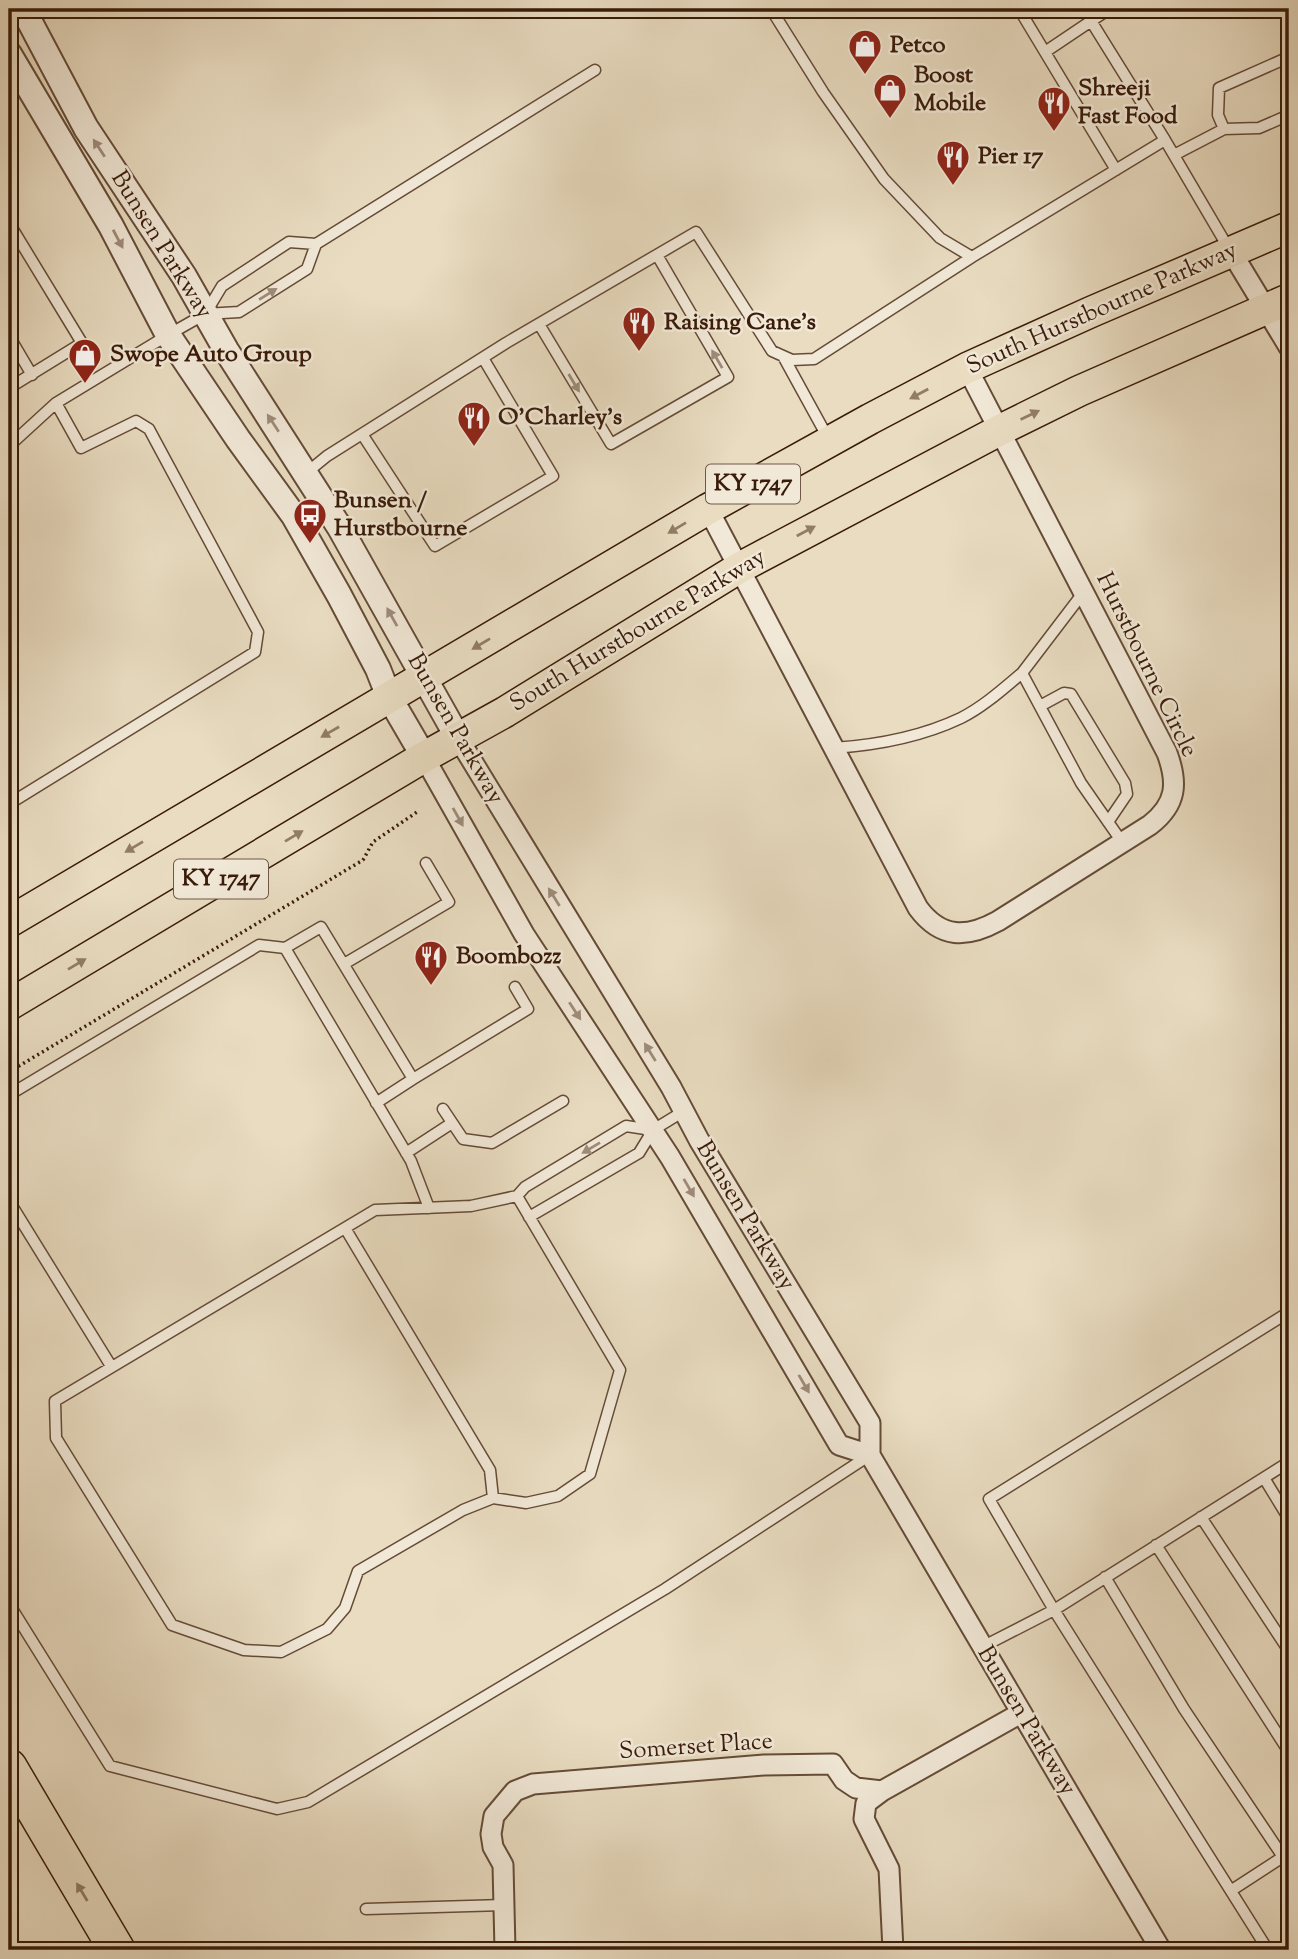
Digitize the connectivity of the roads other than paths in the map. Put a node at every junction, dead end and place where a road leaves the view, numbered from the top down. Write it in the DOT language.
graph roads {
  1 [pos="23,9"];
  2 [pos="771,9"];
  3 [pos="1019,9"];
  4 [pos="1109,9"];
  5 [pos="1091,22"];
  6 [pos="1045,52"];
  7 [pos="9,54"];
  8 [pos="1289,57"];
  9 [pos="595,70"];
  10 [pos="1289,115"];
  11 [pos="1224,129"];
  12 [pos="1165,140"];
  13 [pos="1174,155"];
  14 [pos="1116,170"];
  15 [pos="9,223"];
  16 [pos="1289,227"];
  17 [pos="316,244"];
  18 [pos="1231,253"];
  19 [pos="657,256"];
  20 [pos="972,257"];
  21 [pos="1277,304"];
  22 [pos="205,314"];
  23 [pos="539,324"];
  24 [pos="168,335"];
  25 [pos="9,336"];
  26 [pos="1289,347"];
  27 [pos="782,355"];
  28 [pos="483,358"];
  29 [pos="967,368"];
  30 [pos="32,375"];
  31 [pos="9,388"];
  32 [pos="56,403"];
  33 [pos="1000,429"];
  34 [pos="362,434"];
  35 [pos="830,442"];
  36 [pos="9,446"];
  37 [pos="306,474"];
  38 [pos="708,509"];
  39 [pos="739,568"];
  40 [pos="1083,593"];
  41 [pos="1022,673"];
  42 [pos="425,677"];
  43 [pos="389,697"];
  44 [pos="1040,706"];
  45 [pos="458,738"];
  46 [pos="834,748"];
  47 [pos="424,757"];
  48 [pos="9,804"];
  49 [pos="1108,822"];
  50 [pos="1122,842"];
  51 [pos="426,863"];
  52 [pos="9,922"];
  53 [pos="285,948"];
  54 [pos="344,964"];
  55 [pos="515,987"];
  56 [pos="9,1004"];
  57 [pos="413,1079"];
  58 [pos="9,1095"];
  59 [pos="563,1101"];
  60 [pos="376,1103"];
  61 [pos="443,1109"];
  62 [pos="684,1111"];
  63 [pos="452,1123"];
  64 [pos="653,1130"];
  65 [pos="405,1153"];
  66 [pos="517,1196"];
  67 [pos="9,1201"];
  68 [pos="429,1208"];
  69 [pos="529,1217"];
  70 [pos="345,1228"];
  71 [pos="1289,1312"];
  72 [pos="111,1366"];
  73 [pos="870,1455"];
  74 [pos="1289,1462"];
  75 [pos="1264,1478"];
  76 [pos="492,1498"];
  77 [pos="1201,1517"];
  78 [pos="1289,1519"];
  79 [pos="1156,1545"];
  80 [pos="1105,1577"];
  81 [pos="9,1604"];
  82 [pos="1054,1610"];
  83 [pos="982,1647"];
  84 [pos="1289,1651"];
  85 [pos="1021,1713"];
  86 [pos="1289,1752"];
  87 [pos="9,1767"];
  88 [pos="882,1791"];
  89 [pos="1286,1855"];
  90 [pos="1232,1890"];
  91 [pos="504,1905"];
  92 [pos="366,1909"];
  93 [pos="117,1950"];
  94 [pos="505,1950"];
  95 [pos="893,1950"];
  96 [pos="1161,1950"];
  97 [pos="1268,1950"];
  22 -- 1 [label="street, Bunsen Parkway, one-way"];
  2 -- 20 [label="lane"];
  3 -- 6 [label="lane"];
  4 -- 5 [label="lane"];
  5 -- 6 [label="lane"];
  5 -- 12 [label="lane"];
  6 -- 14 [label="lane"];
  7 -- 24 [label="street, Bunsen Parkway, one-way"];
  8 -- 11 [label="lane"];
  9 -- 17 [label="lane"];
  10 -- 11 [label="lane"];
  11 -- 13 [label="lane"];
  12 -- 13 [label="lane"];
  12 -- 14 [label="lane"];
  13 -- 18 [label="lane"];
  14 -- 20 [label="lane"];
  15 -- 30 [label="lane"];
  16 -- 18 [label="main road, South Hurstbourne Parkway / KY 1747"];
  17 -- 22 [label="lane"];
  22 -- 17 [label="lane, one-way"];
  18 -- 21 [label="street"];
  18 -- 29 [label="main road, South Hurstbourne Parkway / KY 1747"];
  19 -- 23 [label="lane"];
  23 -- 19 [label="lane, one-way"];
  19 -- 27 [label="lane"];
  20 -- 27 [label="lane"];
  21 -- 26 [label="street"];
  33 -- 21 [label="main road, South Hurstbourne Parkway / KY 1747, one-way"];
  22 -- 24 [label="lane"];
  37 -- 22 [label="street, Bunsen Parkway, one-way"];
  23 -- 28 [label="lane"];
  24 -- 32 [label="lane"];
  24 -- 43 [label="street, Bunsen Parkway"];
  25 -- 30 [label="lane"];
  27 -- 35 [label="lane"];
  28 -- 34 [label="lane"];
  28 -- 34 [label="lane"];
  29 -- 33 [label="street, Hurstbourne Circle"];
  29 -- 35 [label="main road, South Hurstbourne Parkway / KY 1747, one-way"];
  30 -- 31 [label="lane"];
  32 -- 36 [label="lane"];
  32 -- 48 [label="lane"];
  39 -- 33 [label="main road, South Hurstbourne Parkway / KY 1747, one-way"];
  33 -- 40 [label="street, Hurstbourne Circle"];
  34 -- 37 [label="lane"];
  35 -- 38 [label="main road, South Hurstbourne Parkway / KY 1747"];
  42 -- 37 [label="street, Bunsen Parkway, one-way"];
  38 -- 39 [label="street, Hurstbourne Circle"];
  38 -- 42 [label="main road, South Hurstbourne Parkway / KY 1747, one-way"];
  39 -- 45 [label="main road, South Hurstbourne Parkway / KY 1747"];
  39 -- 46 [label="street, Hurstbourne Circle"];
  40 -- 41 [label="lane"];
  40 -- 50 [label="street, Hurstbourne Circle"];
  41 -- 44 [label="lane"];
  41 -- 46 [label="lane"];
  42 -- 43 [label="main road, South Hurstbourne Parkway / KY 1747"];
  42 -- 45 [label="street, Bunsen Parkway"];
  43 -- 47 [label="street, Bunsen Parkway"];
  43 -- 52 [label="main road, South Hurstbourne Parkway / KY 1747, one-way"];
  44 -- 49 [label="lane"];
  44 -- 49 [label="lane"];
  45 -- 47 [label="main road, South Hurstbourne Parkway / KY 1747"];
  62 -- 45 [label="street, Bunsen Parkway, one-way"];
  46 -- 50 [label="street, Hurstbourne Circle"];
  56 -- 47 [label="main road, South Hurstbourne Parkway / KY 1747, one-way"];
  47 -- 64 [label="street, Bunsen Parkway, one-way"];
  49 -- 50 [label="lane"];
  51 -- 54 [label="lane"];
  53 -- 54 [label="lane"];
  53 -- 58 [label="lane"];
  53 -- 60 [label="lane"];
  54 -- 57 [label="lane"];
  55 -- 57 [label="lane"];
  57 -- 60 [label="lane"];
  59 -- 63 [label="lane"];
  60 -- 65 [label="lane"];
  61 -- 63 [label="lane"];
  62 -- 64 [label="lane"];
  62 -- 73 [label="street, Bunsen Parkway"];
  63 -- 65 [label="lane"];
  64 -- 66 [label="lane, one-way"];
  64 -- 69 [label="lane"];
  64 -- 73 [label="street, Bunsen Parkway, one-way"];
  65 -- 68 [label="lane"];
  66 -- 68 [label="lane"];
  66 -- 69 [label="lane"];
  67 -- 72 [label="lane"];
  68 -- 70 [label="lane"];
  69 -- 76 [label="lane"];
  70 -- 72 [label="lane"];
  70 -- 76 [label="lane"];
  71 -- 82 [label="lane"];
  72 -- 76 [label="lane"];
  73 -- 81 [label="lane"];
  73 -- 83 [label="street, Bunsen Parkway"];
  74 -- 75 [label="lane"];
  75 -- 77 [label="lane"];
  75 -- 78 [label="lane"];
  77 -- 79 [label="lane"];
  77 -- 84 [label="lane"];
  79 -- 80 [label="lane"];
  79 -- 86 [label="lane"];
  80 -- 82 [label="lane"];
  80 -- 89 [label="lane"];
  82 -- 83 [label="lane"];
  82 -- 90 [label="lane"];
  83 -- 85 [label="street, Bunsen Parkway"];
  85 -- 88 [label="street"];
  85 -- 96 [label="street, Bunsen Parkway"];
  93 -- 87 [label="highway, one-way"];
  88 -- 91 [label="street, Somerset Place"];
  88 -- 95 [label="street"];
  89 -- 90 [label="lane"];
  90 -- 97 [label="lane"];
  91 -- 92 [label="lane"];
  91 -- 94 [label="street, Somerset Place"];
}
